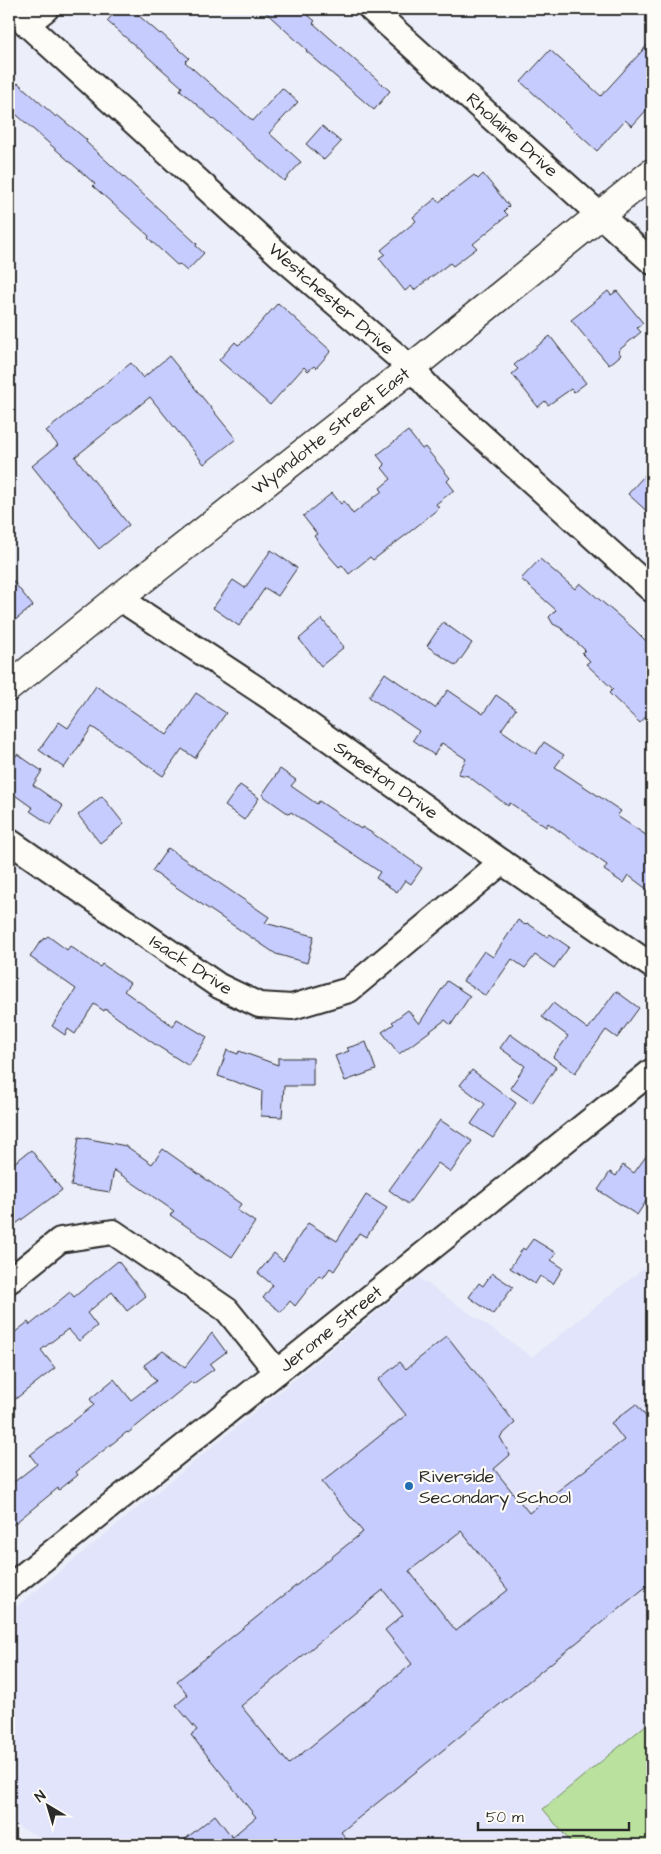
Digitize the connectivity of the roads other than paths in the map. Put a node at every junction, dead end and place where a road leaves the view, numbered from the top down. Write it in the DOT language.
graph roads {
  1 [pos="46,9"];
  2 [pos="371,9"];
  3 [pos="19,16"];
  4 [pos="652,174"];
  5 [pos="600,215"];
  6 [pos="652,262"];
  7 [pos="411,368"];
  8 [pos="652,590"];
  9 [pos="119,598"];
  10 [pos="9,686"];
  11 [pos="9,841"];
  12 [pos="502,862"];
  13 [pos="652,966"];
  14 [pos="652,1072"];
  15 [pos="9,1281"];
  16 [pos="277,1372"];
  17 [pos="9,1587"];
  1 -- 3 [label="street"];
  2 -- 5 [label="street, Rholaine Drive"];
  3 -- 7 [label="street, Westchester Drive"];
  4 -- 5 [label="street, Wyandotte Street East"];
  5 -- 6 [label="street, Rholaine Drive"];
  5 -- 7 [label="street, Wyandotte Street East"];
  7 -- 8 [label="street, Westchester Drive"];
  7 -- 9 [label="street, Wyandotte Street East"];
  9 -- 10 [label="street, Wyandotte Street East"];
  9 -- 12 [label="street, Smeeton Drive"];
  11 -- 12 [label="street, Isack Drive"];
  12 -- 13 [label="street, Smeeton Drive"];
  14 -- 16 [label="street, Jerome Street"];
  15 -- 16 [label="street"];
  16 -- 17 [label="street, Jerome Street"];
}
